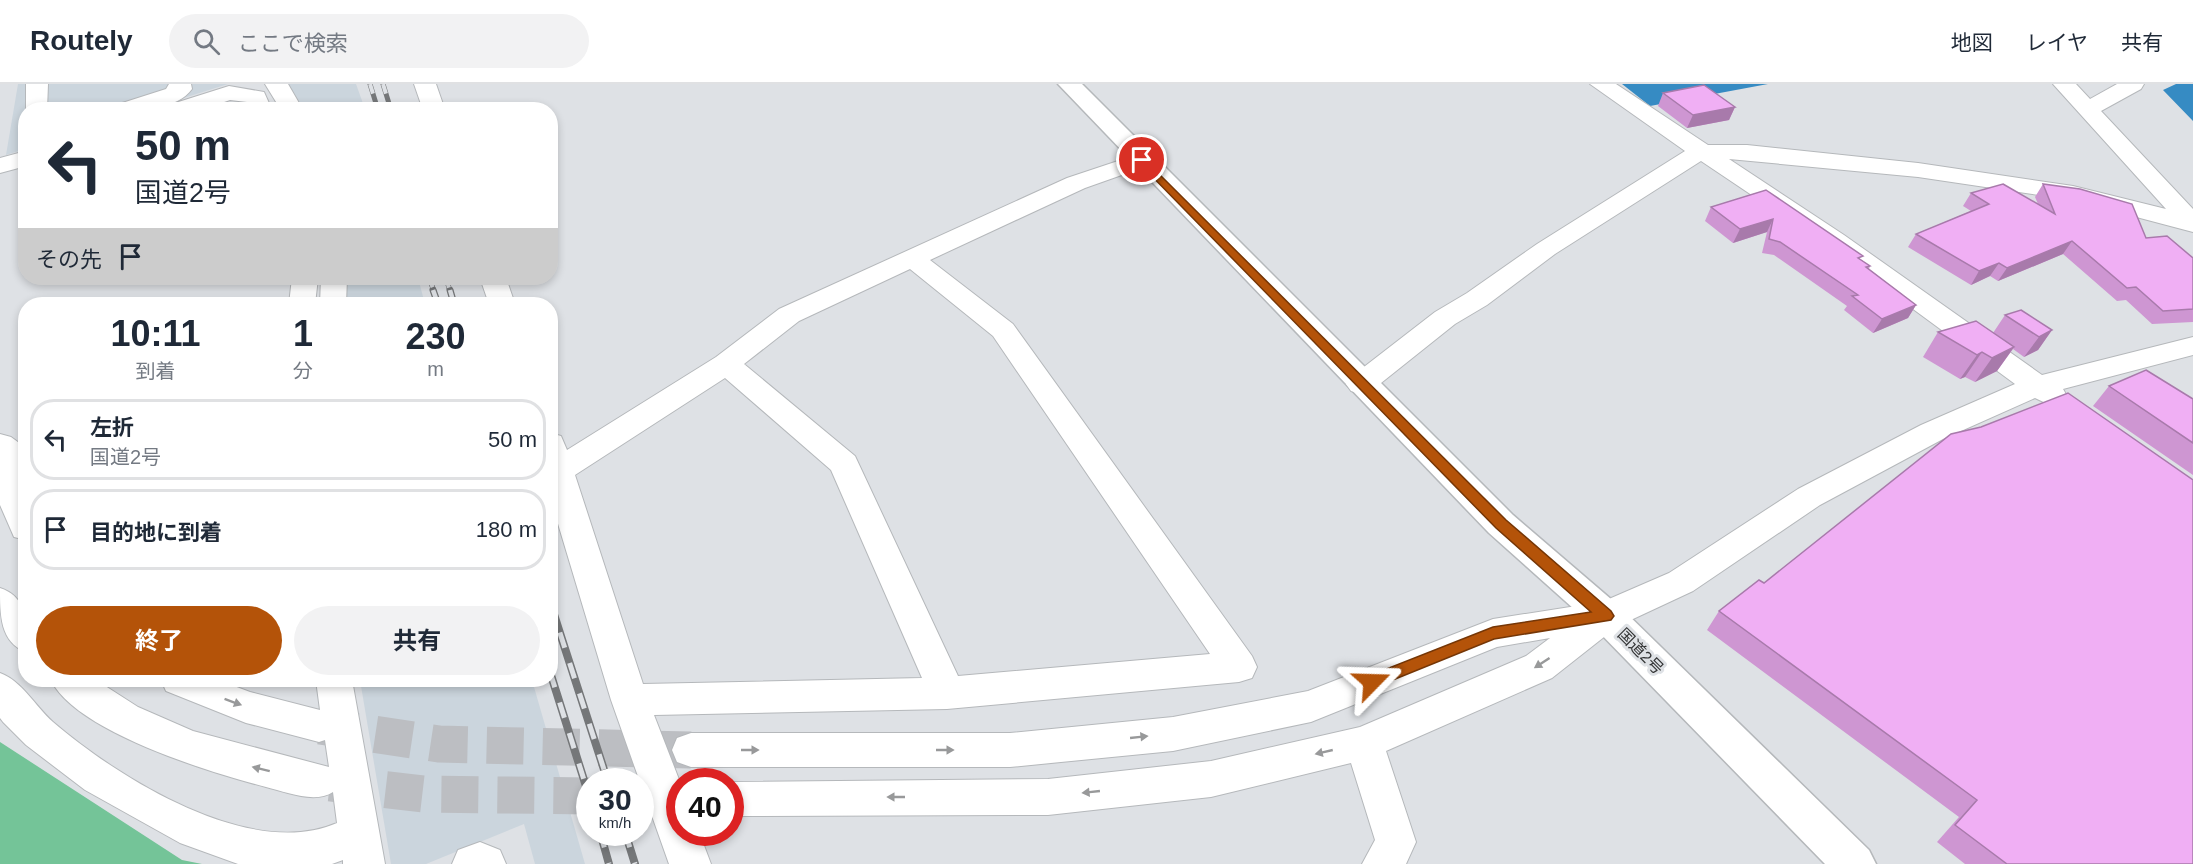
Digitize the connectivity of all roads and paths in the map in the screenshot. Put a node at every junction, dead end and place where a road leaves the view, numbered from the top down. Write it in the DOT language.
graph roads {
  1 [pos="37,84"];
  2 [pos="208,84"];
  3 [pos="276,84"];
  4 [pos="405,84"];
  5 [pos="425,84"];
  6 [pos="1069,84"];
  7 [pos="1601,84"];
  8 [pos="2064,84"];
  9 [pos="2133,84"];
  10 [pos="177,96"];
  11 [pos="36,102"];
  12 [pos="154,102"];
  13 [pos="256,102"];
  14 [pos="288,102"];
  15 [pos="411,102"];
  16 [pos="431,102"];
  17 [pos="2089,108"];
  18 [pos="1700,152"];
  19 [pos="18,160"];
  20 [pos="1142,160"];
  21 [pos="0,166"];
  22 [pos="2193,224"];
  23 [pos="913,259"];
  24 [pos="2193,346"];
  25 [pos="726,364"];
  26 [pos="1361,384"];
  27 [pos="2037,386"];
  28 [pos="2076,413"];
  29 [pos="0,445"];
  30 [pos="558,455"];
  31 [pos="18,459"];
  32 [pos="0,467"];
  33 [pos="558,467"];
  34 [pos="18,509"];
  35 [pos="0,602"];
  36 [pos="1606,616"];
  37 [pos="18,628"];
  38 [pos="80,687"];
  39 [pos="196,687"];
  40 [pos="335,687"];
  41 [pos="947,693"];
  42 [pos="2,696"];
  43 [pos="630,700"];
  44 [pos="319,726"];
  45 [pos="1364,743"];
  46 [pos="691,750"];
  47 [pos="318,781"];
  48 [pos="744,798"];
  49 [pos="361,849"];
  50 [pos="473,864"];
  51 [pos="485,864"];
  52 [pos="690,864"];
  53 [pos="1383,864"];
  54 [pos="1854,864"];
  1 -- 11 [label="street"];
  2 -- 10 [label="street"];
  3 -- 14 [label="street"];
  4 -- 15 [label="street"];
  5 -- 16 [label="street"];
  6 -- 20 [label="highway, 国道2号"];
  7 -- 18 [label="street"];
  8 -- 17 [label="street"];
  9 -- 17 [label="street"];
  10 -- 12 [label="street"];
  10 -- 13 [label="street"];
  17 -- 22 [label="street"];
  18 -- 22 [label="street"];
  18 -- 26 [label="street"];
  18 -- 27 [label="street"];
  19 -- 21 [label="street"];
  20 -- 23 [label="street"];
  20 -- 26 [label="highway, 国道2号"];
  23 -- 25 [label="street"];
  23 -- 41 [label="street"];
  24 -- 27 [label="street"];
  25 -- 30 [label="street"];
  25 -- 41 [label="street"];
  26 -- 36 [label="highway, 国道2号"];
  27 -- 28 [label="street"];
  27 -- 36 [label="street"];
  29 -- 31 [label="street"];
  32 -- 34 [label="street"];
  33 -- 43 [label="street"];
  35 -- 37 [label="street"];
  36 -- 45 [label="street, one-way"];
  46 -- 36 [label="street, one-way"];
  36 -- 54 [label="highway, 国道2号"];
  47 -- 38 [label="street, one-way"];
  39 -- 44 [label="street, one-way"];
  40 -- 49 [label="street"];
  41 -- 43 [label="street"];
  42 -- 49 [label="street"];
  43 -- 52 [label="street"];
  45 -- 48 [label="street, one-way"];
  45 -- 53 [label="street"];
  50 -- 51 [label="street"];
}
